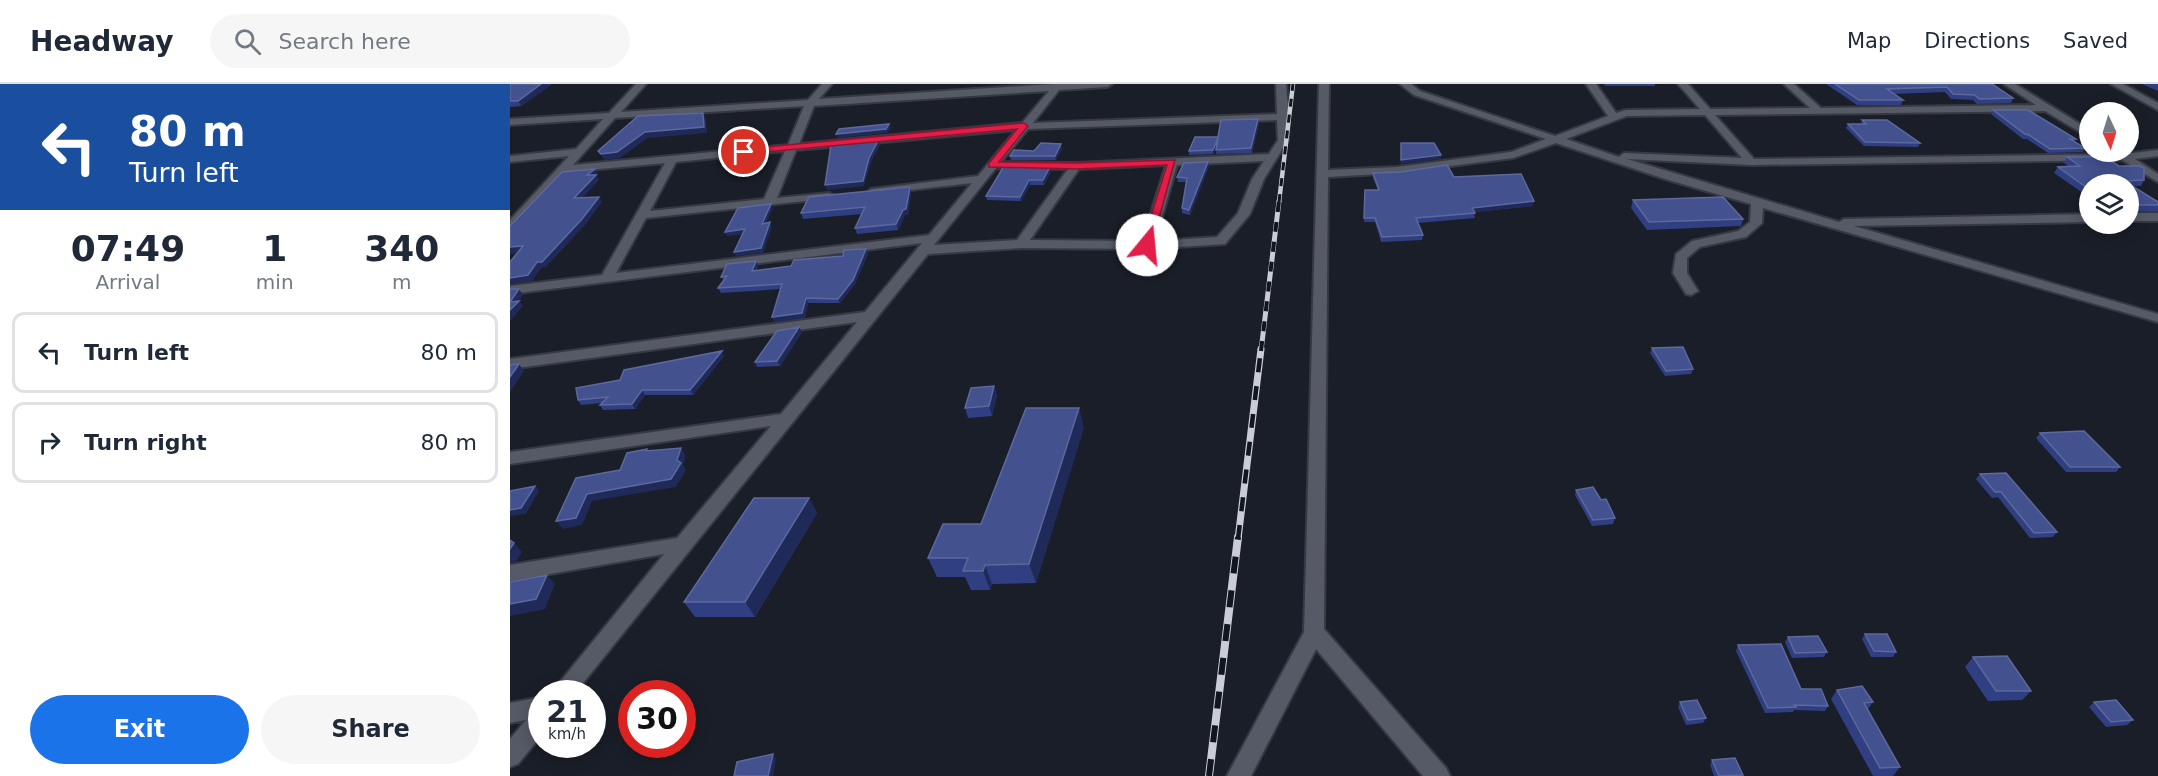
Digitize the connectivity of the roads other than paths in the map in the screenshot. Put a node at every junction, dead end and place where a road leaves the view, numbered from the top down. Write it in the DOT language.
graph roads {
  1 [pos="641,84"];
  2 [pos="827,84"];
  3 [pos="1107,84"];
  4 [pos="1281,84"];
  5 [pos="1324,84"];
  6 [pos="1405,84"];
  7 [pos="1591,84"];
  8 [pos="1683,84"];
  9 [pos="1789,84"];
  10 [pos="2009,84"];
  11 [pos="2116,84"];
  12 [pos="1430,85"];
  13 [pos="1057,86"];
  14 [pos="1417,93"];
  15 [pos="810,104"];
  16 [pos="2157,106"];
  17 [pos="2046,108"];
  18 [pos="1819,111"];
  19 [pos="1707,112"];
  20 [pos="609,116"];
  21 [pos="1284,117"];
  22 [pos="1613,117"];
  23 [pos="510,122"];
  24 [pos="1024,126"];
  25 [pos="2079,128"];
  26 [pos="1554,139"];
  27 [pos="792,147"];
  28 [pos="577,152"];
  29 [pos="2139,153"];
  30 [pos="2158,153"];
  31 [pos="1602,155"];
  32 [pos="2079,155"];
  33 [pos="1272,157"];
  34 [pos="673,158"];
  35 [pos="510,159"];
  36 [pos="1172,162"];
  37 [pos="1751,162"];
  38 [pos="2131,162"];
  39 [pos="992,165"];
  40 [pos="1076,166"];
  41 [pos="562,169"];
  42 [pos="1323,174"];
  43 [pos="980,179"];
  44 [pos="2158,179"];
  45 [pos="863,192"];
  46 [pos="840,194"];
  47 [pos="770,202"];
  48 [pos="1756,203"];
  49 [pos="525,209"];
  50 [pos="510,211"];
  51 [pos="642,215"];
  52 [pos="2139,217"];
  53 [pos="2158,217"];
  54 [pos="2079,218"];
  55 [pos="1828,224"];
  56 [pos="510,227"];
  57 [pos="928,244"];
  58 [pos="1021,244"];
  59 [pos="1147,245"];
  60 [pos="608,278"];
  61 [pos="510,290"];
  62 [pos="1692,291"];
  63 [pos="869,316"];
  64 [pos="2158,318"];
  65 [pos="510,364"];
  66 [pos="786,418"];
  67 [pos="510,458"];
  68 [pos="683,544"];
  69 [pos="510,573"];
  70 [pos="1314,632"];
  71 [pos="572,680"];
  72 [pos="528,710"];
  73 [pos="510,713"];
  74 [pos="528,735"];
  75 [pos="510,756"];
  76 [pos="1239,776"];
  77 [pos="1438,776"];
  1 -- 20 [label="street"];
  2 -- 15 [label="street"];
  3 -- 13 [label="street"];
  4 -- 21 [label="street"];
  5 -- 42 [label="street"];
  6 -- 14 [label="street"];
  7 -- 22 [label="street"];
  8 -- 19 [label="street"];
  9 -- 18 [label="street"];
  10 -- 17 [label="street"];
  11 -- 16 [label="street"];
  12 -- 14 [label="street"];
  13 -- 15 [label="street"];
  13 -- 24 [label="street"];
  14 -- 26 [label="street"];
  15 -- 20 [label="street"];
  15 -- 27 [label="street"];
  17 -- 18 [label="street"];
  17 -- 25 [label="street"];
  18 -- 19 [label="street"];
  19 -- 22 [label="street"];
  19 -- 37 [label="street"];
  20 -- 23 [label="street"];
  20 -- 28 [label="street"];
  21 -- 24 [label="street"];
  21 -- 33 [label="street"];
  22 -- 26 [label="street"];
  24 -- 27 [label="street"];
  24 -- 39 [label="street"];
  26 -- 31 [label="street"];
  26 -- 42 [label="street"];
  27 -- 34 [label="street"];
  27 -- 47 [label="street"];
  28 -- 35 [label="street"];
  28 -- 41 [label="street"];
  29 -- 30 [label="street"];
  31 -- 37 [label="street"];
  31 -- 48 [label="street"];
  32 -- 37 [label="street"];
  33 -- 36 [label="street"];
  33 -- 59 [label="street"];
  34 -- 41 [label="street"];
  34 -- 51 [label="street"];
  36 -- 40 [label="street"];
  36 -- 59 [label="street"];
  38 -- 44 [label="street"];
  39 -- 40 [label="street"];
  39 -- 43 [label="street"];
  40 -- 58 [label="street"];
  41 -- 49 [label="street"];
  42 -- 70 [label="street"];
  43 -- 45 [label="street"];
  43 -- 57 [label="street"];
  46 -- 47 [label="street"];
  47 -- 51 [label="street"];
  48 -- 55 [label="street"];
  48 -- 62 [label="street"];
  49 -- 50 [label="street"];
  49 -- 56 [label="street"];
  51 -- 60 [label="street"];
  52 -- 53 [label="street"];
  54 -- 55 [label="street"];
  55 -- 64 [label="street"];
  57 -- 58 [label="street"];
  57 -- 60 [label="street"];
  57 -- 63 [label="street"];
  58 -- 59 [label="street"];
  60 -- 61 [label="street"];
  63 -- 65 [label="street"];
  63 -- 66 [label="street"];
  66 -- 67 [label="street"];
  66 -- 68 [label="street"];
  68 -- 69 [label="street"];
  68 -- 71 [label="street"];
  70 -- 76 [label="street"];
  70 -- 77 [label="street"];
  72 -- 73 [label="street"];
  74 -- 75 [label="street"];
}
